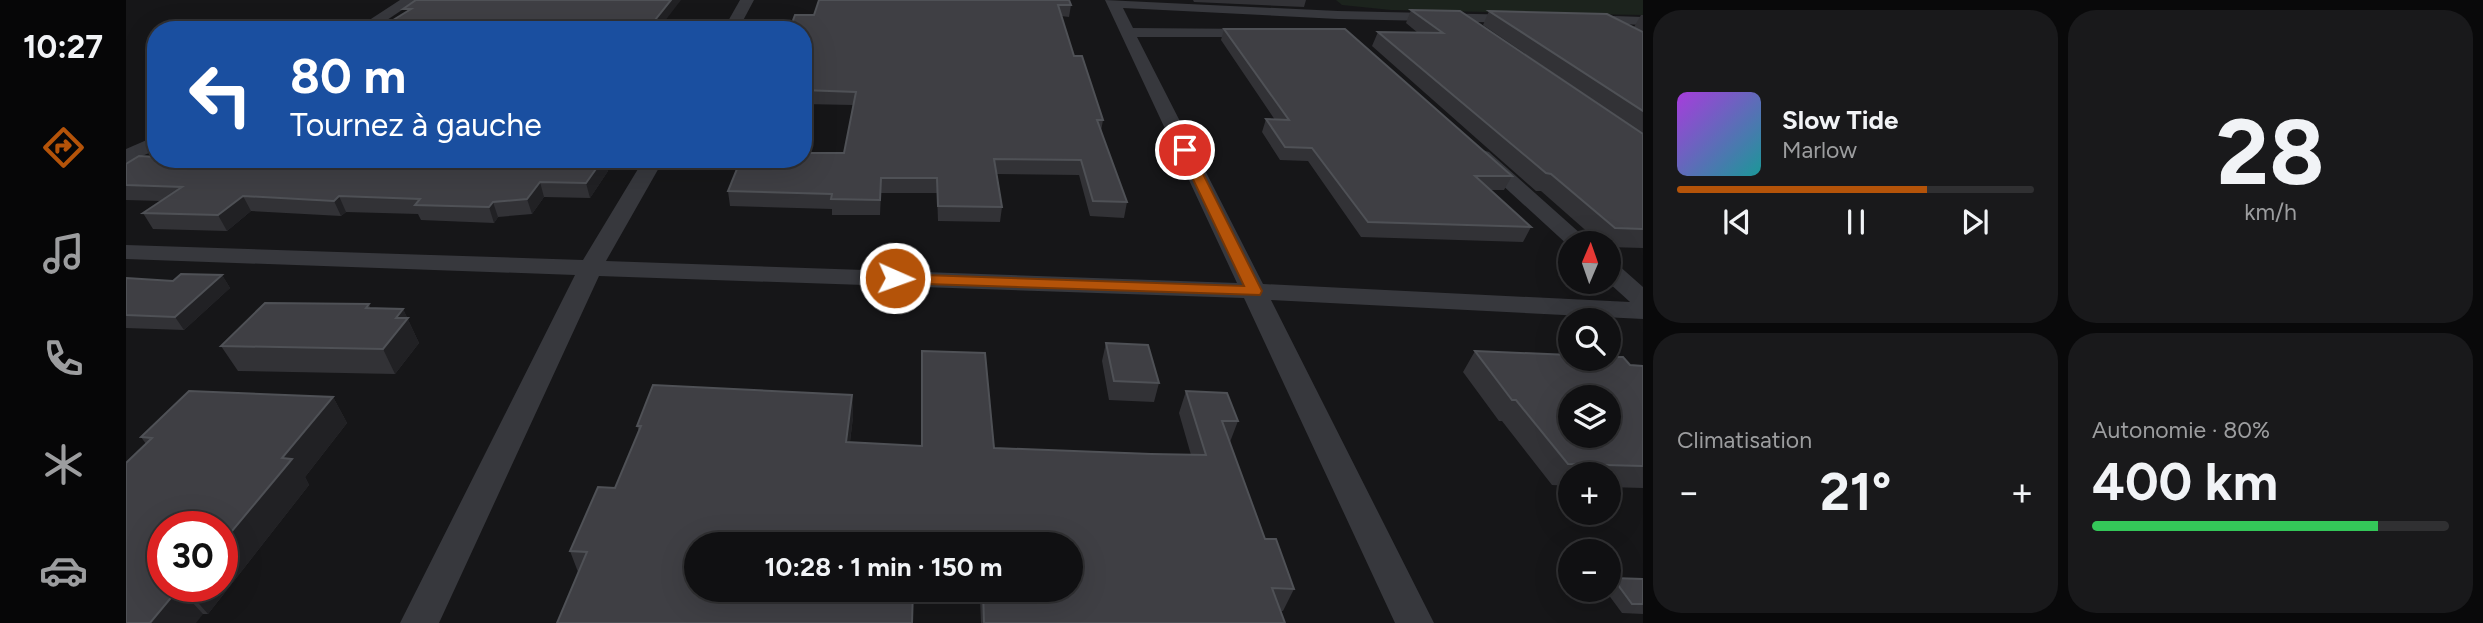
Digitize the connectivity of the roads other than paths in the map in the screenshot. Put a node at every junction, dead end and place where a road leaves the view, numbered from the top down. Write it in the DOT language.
graph roads {
  1 [pos="410,0"];
  2 [pos="747,0"];
  3 [pos="1113,2"];
  4 [pos="1459,18"];
  5 [pos="1538,19"];
  6 [pos="1564,19"];
  7 [pos="1601,20"];
  8 [pos="376,21"];
  9 [pos="735,21"];
  10 [pos="1643,21"];
  11 [pos="1128,32"];
  12 [pos="1278,33"];
  13 [pos="1632,37"];
  14 [pos="1489,38"];
  15 [pos="1468,143"];
  16 [pos="147,146"];
  17 [pos="126,157"];
  18 [pos="649,168"];
  19 [pos="1566,231"];
  20 [pos="126,252"];
  21 [pos="591,267"];
  22 [pos="1621,281"];
  23 [pos="1254,291"];
  24 [pos="1643,300"];
  25 [pos="1643,311"];
  26 [pos="419,623"];
  27 [pos="1415,623"];
  1 -- 8 [label="street"];
  2 -- 9 [label="street"];
  3 -- 4 [label="street"];
  3 -- 11 [label="street"];
  4 -- 5 [label="street"];
  4 -- 14 [label="street"];
  6 -- 7 [label="street"];
  7 -- 10 [label="street"];
  7 -- 13 [label="street"];
  11 -- 12 [label="street"];
  11 -- 23 [label="street"];
  15 -- 19 [label="street"];
  16 -- 17 [label="street"];
  18 -- 21 [label="street"];
  20 -- 21 [label="street"];
  21 -- 23 [label="street"];
  21 -- 26 [label="street"];
  22 -- 24 [label="street"];
  23 -- 25 [label="street"];
  23 -- 27 [label="street"];
}
